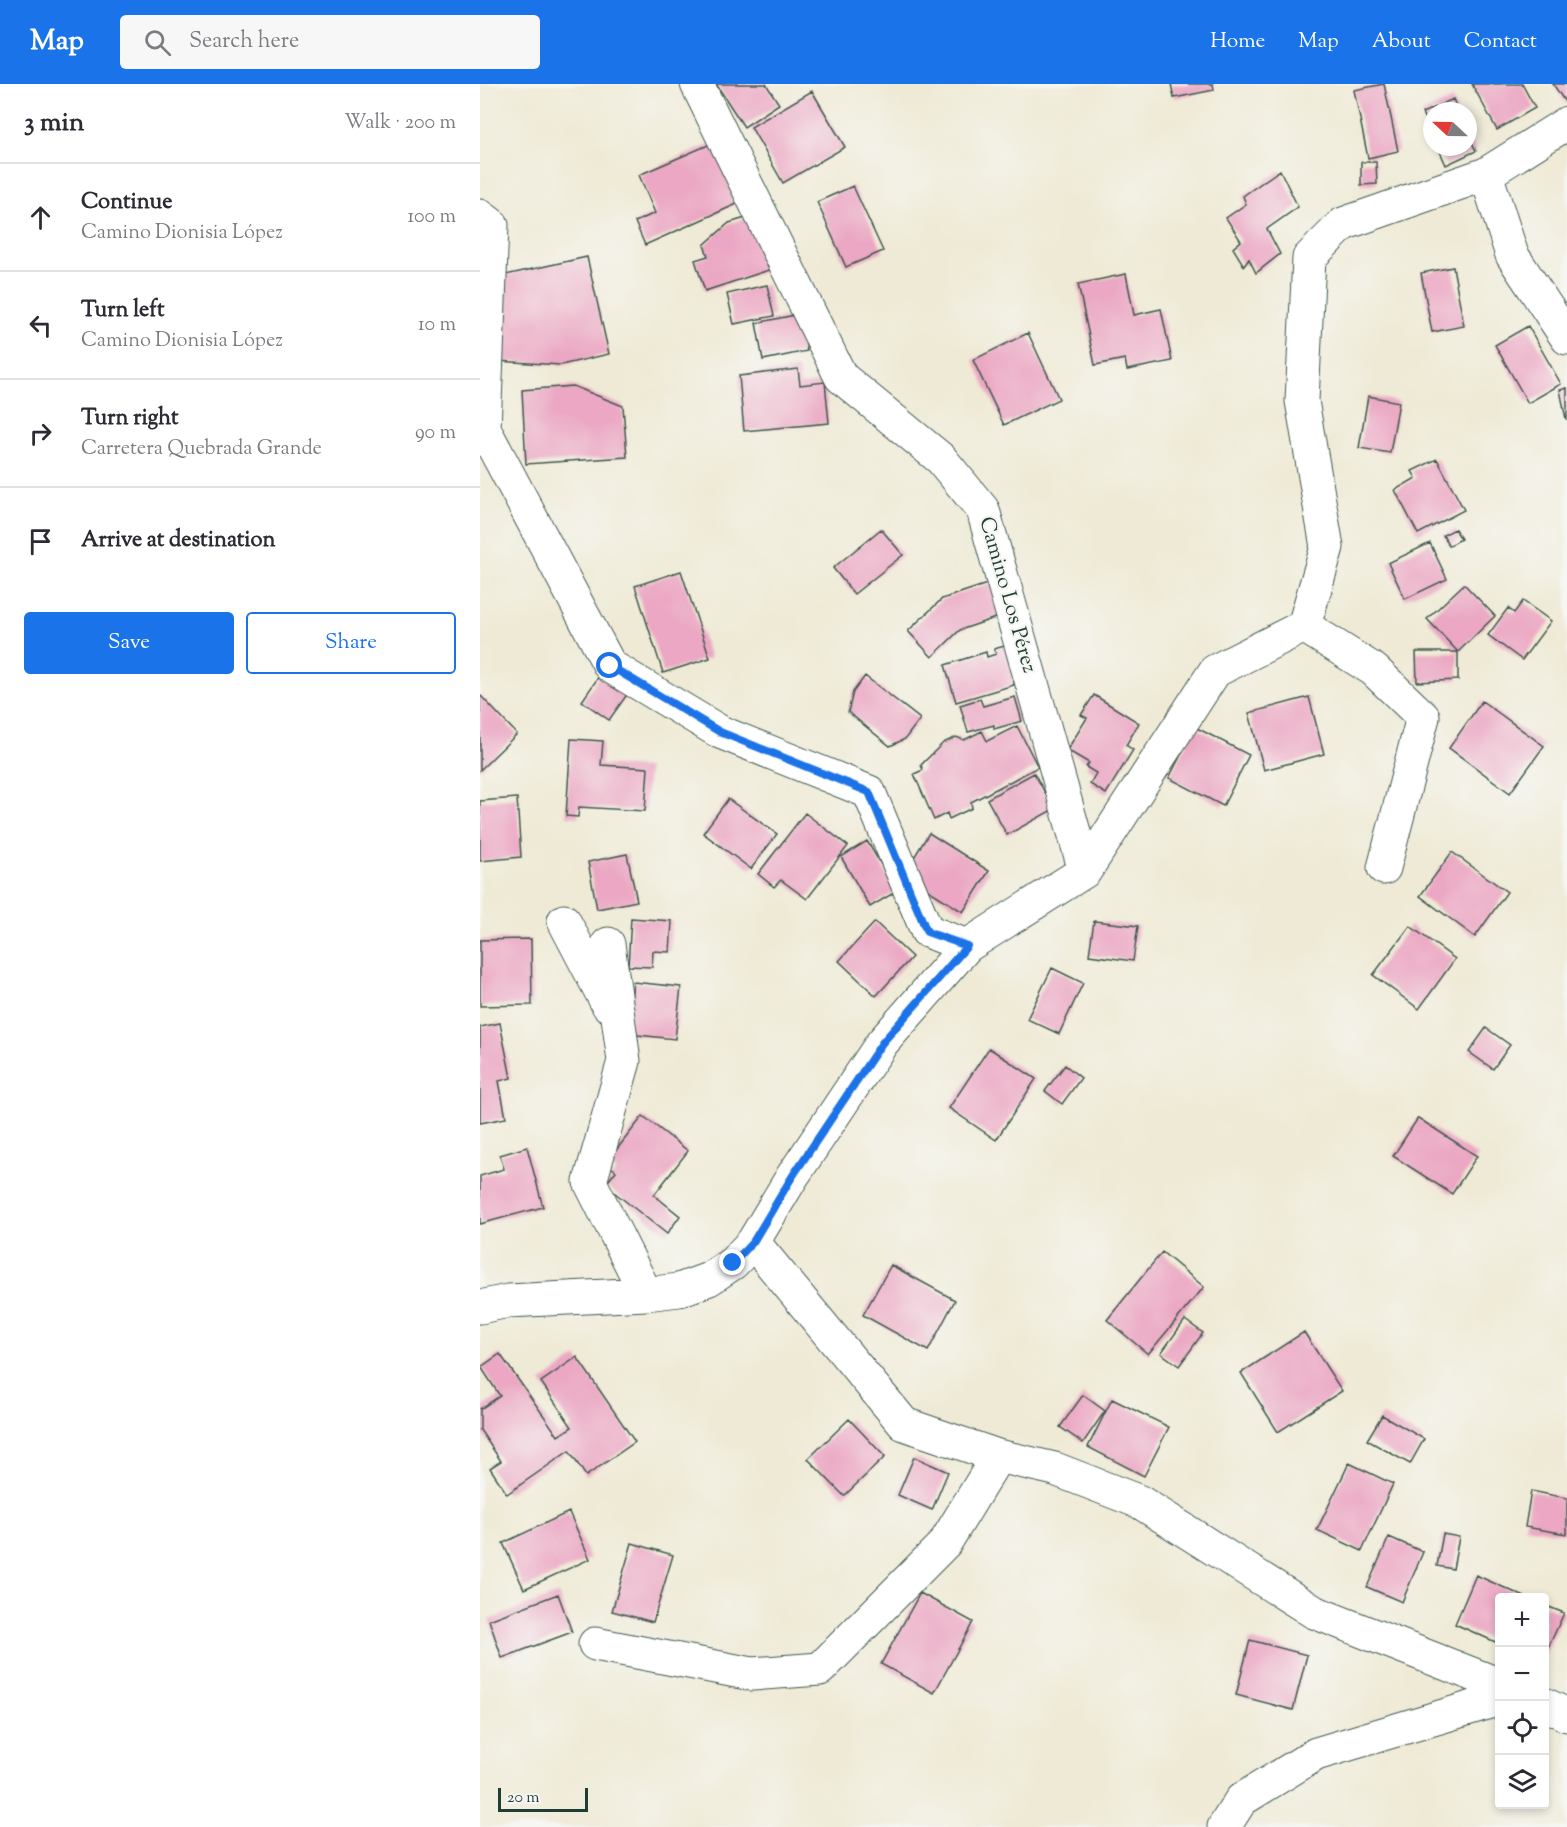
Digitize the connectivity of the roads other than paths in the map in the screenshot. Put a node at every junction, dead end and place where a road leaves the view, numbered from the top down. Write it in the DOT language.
graph roads {
  1 [pos="697,84"];
  2 [pos="1567,123"];
  3 [pos="1486,174"];
  4 [pos="480,216"];
  5 [pos="1567,338"];
  6 [pos="482,426"];
  7 [pos="1304,626"];
  8 [pos="1384,868"];
  9 [pos="1085,871"];
  10 [pos="564,921"];
  11 [pos="608,944"];
  12 [pos="967,946"];
  13 [pos="620,1028"];
  14 [pos="753,1242"];
  15 [pos="646,1294"];
  16 [pos="480,1307"];
  17 [pos="998,1456"];
  18 [pos="595,1644"];
  19 [pos="1495,1683"];
  20 [pos="1495,1700"];
  21 [pos="1224,1827"];
  1 -- 9 [label="street, Camino Los Pérez"];
  2 -- 3 [label="street"];
  3 -- 5 [label="street"];
  3 -- 7 [label="street"];
  4 -- 6 [label="street"];
  6 -- 12 [label="street"];
  7 -- 8 [label="street"];
  7 -- 9 [label="street"];
  9 -- 12 [label="street"];
  10 -- 13 [label="street"];
  11 -- 13 [label="street"];
  12 -- 14 [label="street"];
  13 -- 15 [label="street"];
  14 -- 15 [label="street"];
  14 -- 17 [label="street"];
  15 -- 16 [label="street"];
  17 -- 18 [label="street"];
  17 -- 19 [label="street"];
  20 -- 21 [label="street"];
}
